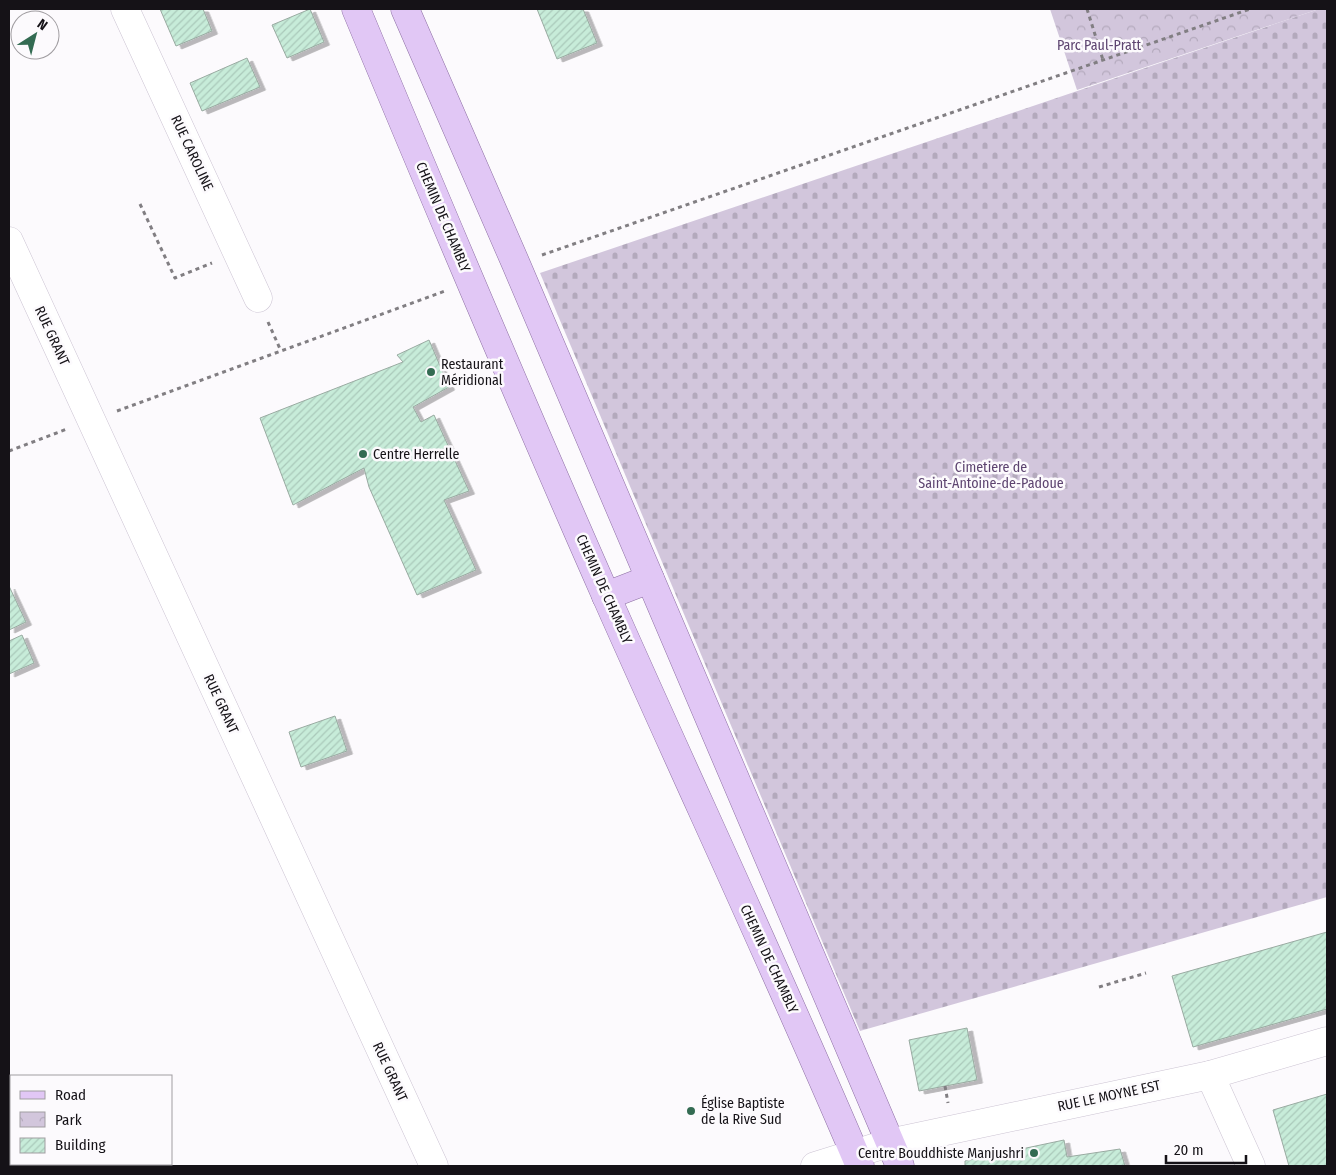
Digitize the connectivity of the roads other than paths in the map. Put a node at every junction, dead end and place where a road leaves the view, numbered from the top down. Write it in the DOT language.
graph roads {
  1 [pos="125,9"];
  2 [pos="356,9"];
  3 [pos="405,9"];
  4 [pos="9,241"];
  5 [pos="258,298"];
  6 [pos="650,579"];
  7 [pos="606,596"];
  8 [pos="1327,1041"];
  9 [pos="1210,1075"];
  10 [pos="894,1155"];
  11 [pos="857,1160"];
  12 [pos="434,1166"];
  13 [pos="815,1166"];
  14 [pos="1250,1166"];
  1 -- 5 [label="street, RUE CAROLINE"];
  2 -- 7 [label="main road, CHEMIN DE CHAMBLY"];
  3 -- 6 [label="main road"];
  4 -- 12 [label="street, RUE GRANT"];
  6 -- 7 [label="main road"];
  6 -- 10 [label="main road"];
  7 -- 11 [label="main road, CHEMIN DE CHAMBLY"];
  8 -- 9 [label="street, RUE LE MOYNE EST"];
  9 -- 10 [label="street, RUE LE MOYNE EST"];
  9 -- 14 [label="street"];
  10 -- 11 [label="street, RUE LE MOYNE EST"];
  11 -- 13 [label="street, RUE LE MOYNE EST"];
}
